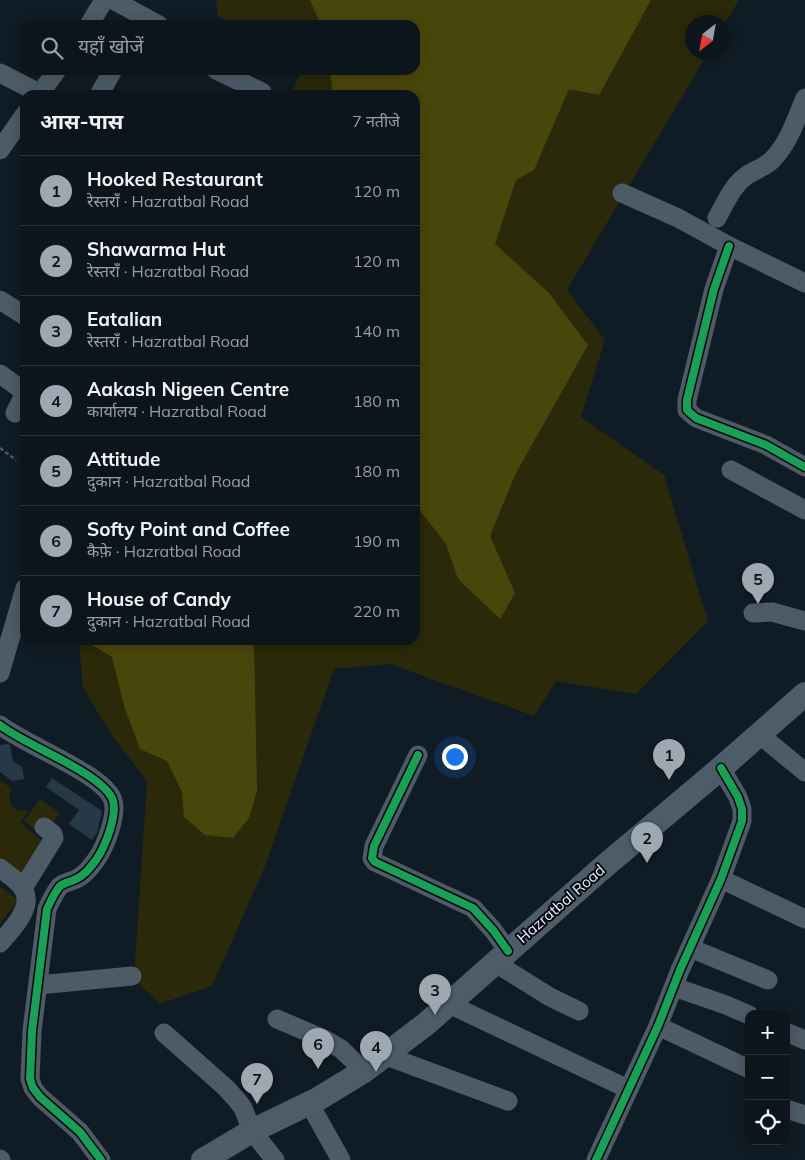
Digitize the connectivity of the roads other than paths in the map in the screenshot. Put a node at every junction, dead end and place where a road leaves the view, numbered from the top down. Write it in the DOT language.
graph roads {
  1 [pos="104,0"];
  2 [pos="113,0"];
  3 [pos="91,20"];
  4 [pos="139,20"];
  5 [pos="0,74"];
  6 [pos="54,75"];
  7 [pos="112,75"];
  8 [pos="226,75"];
  9 [pos="33,90"];
  10 [pos="44,90"];
  11 [pos="108,90"];
  12 [pos="258,90"];
  13 [pos="805,98"];
  14 [pos="20,121"];
  15 [pos="0,150"];
  16 [pos="622,192"];
  17 [pos="717,218"];
  18 [pos="729,246"];
  19 [pos="805,283"];
  20 [pos="0,300"];
  21 [pos="20,313"];
  22 [pos="0,374"];
  23 [pos="20,389"];
  24 [pos="20,402"];
  25 [pos="14,413"];
  26 [pos="805,467"];
  27 [pos="731,470"];
  28 [pos="805,510"];
  29 [pos="20,605"];
  30 [pos="753,614"];
  31 [pos="805,622"];
  32 [pos="0,673"];
  33 [pos="804,695"];
  34 [pos="0,726"];
  35 [pos="759,734"];
  36 [pos="418,755"];
  37 [pos="721,768"];
  38 [pos="805,772"];
  39 [pos="44,827"];
  40 [pos="0,868"];
  41 [pos="721,879"];
  42 [pos="23,888"];
  43 [pos="805,919"];
  44 [pos="2,939"];
  45 [pos="690,948"];
  46 [pos="501,957"];
  47 [pos="132,976"];
  48 [pos="768,980"];
  49 [pos="38,985"];
  50 [pos="674,987"];
  51 [pos="449,1004"];
  52 [pos="579,1011"];
  53 [pos="745,1013"];
  54 [pos="277,1019"];
  55 [pos="658,1026"];
  56 [pos="164,1033"];
  57 [pos="790,1034"];
  58 [pos="805,1040"];
  59 [pos="384,1055"];
  60 [pos="745,1067"];
  61 [pos="364,1070"];
  62 [pos="628,1089"];
  63 [pos="508,1101"];
  64 [pos="309,1103"];
  65 [pos="790,1110"];
  66 [pos="805,1115"];
  67 [pos="252,1132"];
  68 [pos="101,1160"];
  69 [pos="203,1160"];
  70 [pos="275,1160"];
  71 [pos="341,1160"];
  72 [pos="596,1160"];
  1 -- 3 [label="street"];
  2 -- 4 [label="street"];
  5 -- 9 [label="street"];
  6 -- 10 [label="street"];
  7 -- 11 [label="street"];
  8 -- 12 [label="street"];
  13 -- 17 [label="street"];
  14 -- 15 [label="street"];
  16 -- 18 [label="street"];
  18 -- 19 [label="street"];
  18 -- 26 [label="street"];
  20 -- 21 [label="street"];
  22 -- 23 [label="street"];
  24 -- 25 [label="street"];
  27 -- 28 [label="street"];
  29 -- 32 [label="street"];
  30 -- 31 [label="street"];
  33 -- 35 [label="main road, Hazratbal Road"];
  34 -- 49 [label="street"];
  35 -- 37 [label="main road, Hazratbal Road"];
  35 -- 38 [label="street"];
  36 -- 46 [label="street"];
  37 -- 41 [label="street"];
  37 -- 46 [label="main road, Hazratbal Road"];
  39 -- 42 [label="street"];
  40 -- 42 [label="street"];
  41 -- 43 [label="street"];
  41 -- 45 [label="street"];
  42 -- 44 [label="street"];
  45 -- 48 [label="street"];
  45 -- 50 [label="street"];
  46 -- 51 [label="main road, Hazratbal Road"];
  46 -- 52 [label="street"];
  47 -- 49 [label="street"];
  49 -- 68 [label="street"];
  50 -- 53 [label="street"];
  50 -- 55 [label="street"];
  51 -- 59 [label="main road, Hazratbal Road"];
  51 -- 62 [label="street"];
  54 -- 61 [label="street"];
  55 -- 60 [label="street"];
  55 -- 62 [label="street"];
  56 -- 67 [label="street"];
  57 -- 58 [label="street"];
  59 -- 61 [label="main road, Hazratbal Road"];
  59 -- 63 [label="street"];
  61 -- 64 [label="main road, Hazratbal Road"];
  62 -- 72 [label="street"];
  64 -- 67 [label="main road, Hazratbal Road"];
  64 -- 71 [label="street"];
  65 -- 66 [label="street"];
  67 -- 69 [label="main road, Hazratbal Road"];
  67 -- 70 [label="street"];
}
